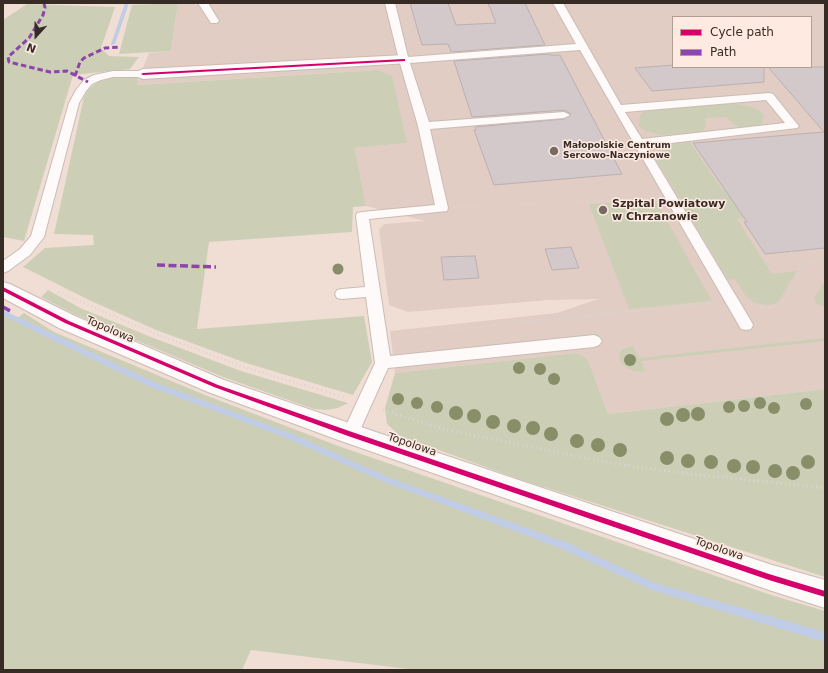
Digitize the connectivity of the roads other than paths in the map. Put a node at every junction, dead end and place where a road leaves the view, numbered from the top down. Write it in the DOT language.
graph roads {
  1 [pos="203,3"];
  2 [pos="390,3"];
  3 [pos="558,3"];
  4 [pos="214,22"];
  5 [pos="583,47"];
  6 [pos="404,60"];
  7 [pos="143,74"];
  8 [pos="618,109"];
  9 [pos="564,115"];
  10 [pos="716,120"];
  11 [pos="424,126"];
  12 [pos="726,133"];
  13 [pos="639,143"];
  14 [pos="3,268"];
  15 [pos="3,289"];
  16 [pos="372,292"];
  17 [pos="342,294"];
  18 [pos="746,325"];
  19 [pos="594,341"];
  20 [pos="383,364"];
  21 [pos="350,434"];
  22 [pos="825,594"];
  1 -- 4 [label="lane"];
  2 -- 6 [label="lane"];
  3 -- 5 [label="lane"];
  5 -- 6 [label="lane"];
  5 -- 8 [label="lane"];
  6 -- 7 [label="street"];
  6 -- 11 [label="lane"];
  7 -- 14 [label="lane"];
  8 -- 12 [label="lane"];
  8 -- 13 [label="lane"];
  9 -- 11 [label="lane"];
  10 -- 12 [label="lane"];
  11 -- 16 [label="lane"];
  12 -- 13 [label="lane"];
  13 -- 18 [label="lane"];
  15 -- 21 [label="street, Topolowa"];
  16 -- 17 [label="lane"];
  16 -- 20 [label="lane"];
  19 -- 20 [label="lane"];
  20 -- 21 [label="lane"];
  21 -- 22 [label="street, Topolowa"];
}
